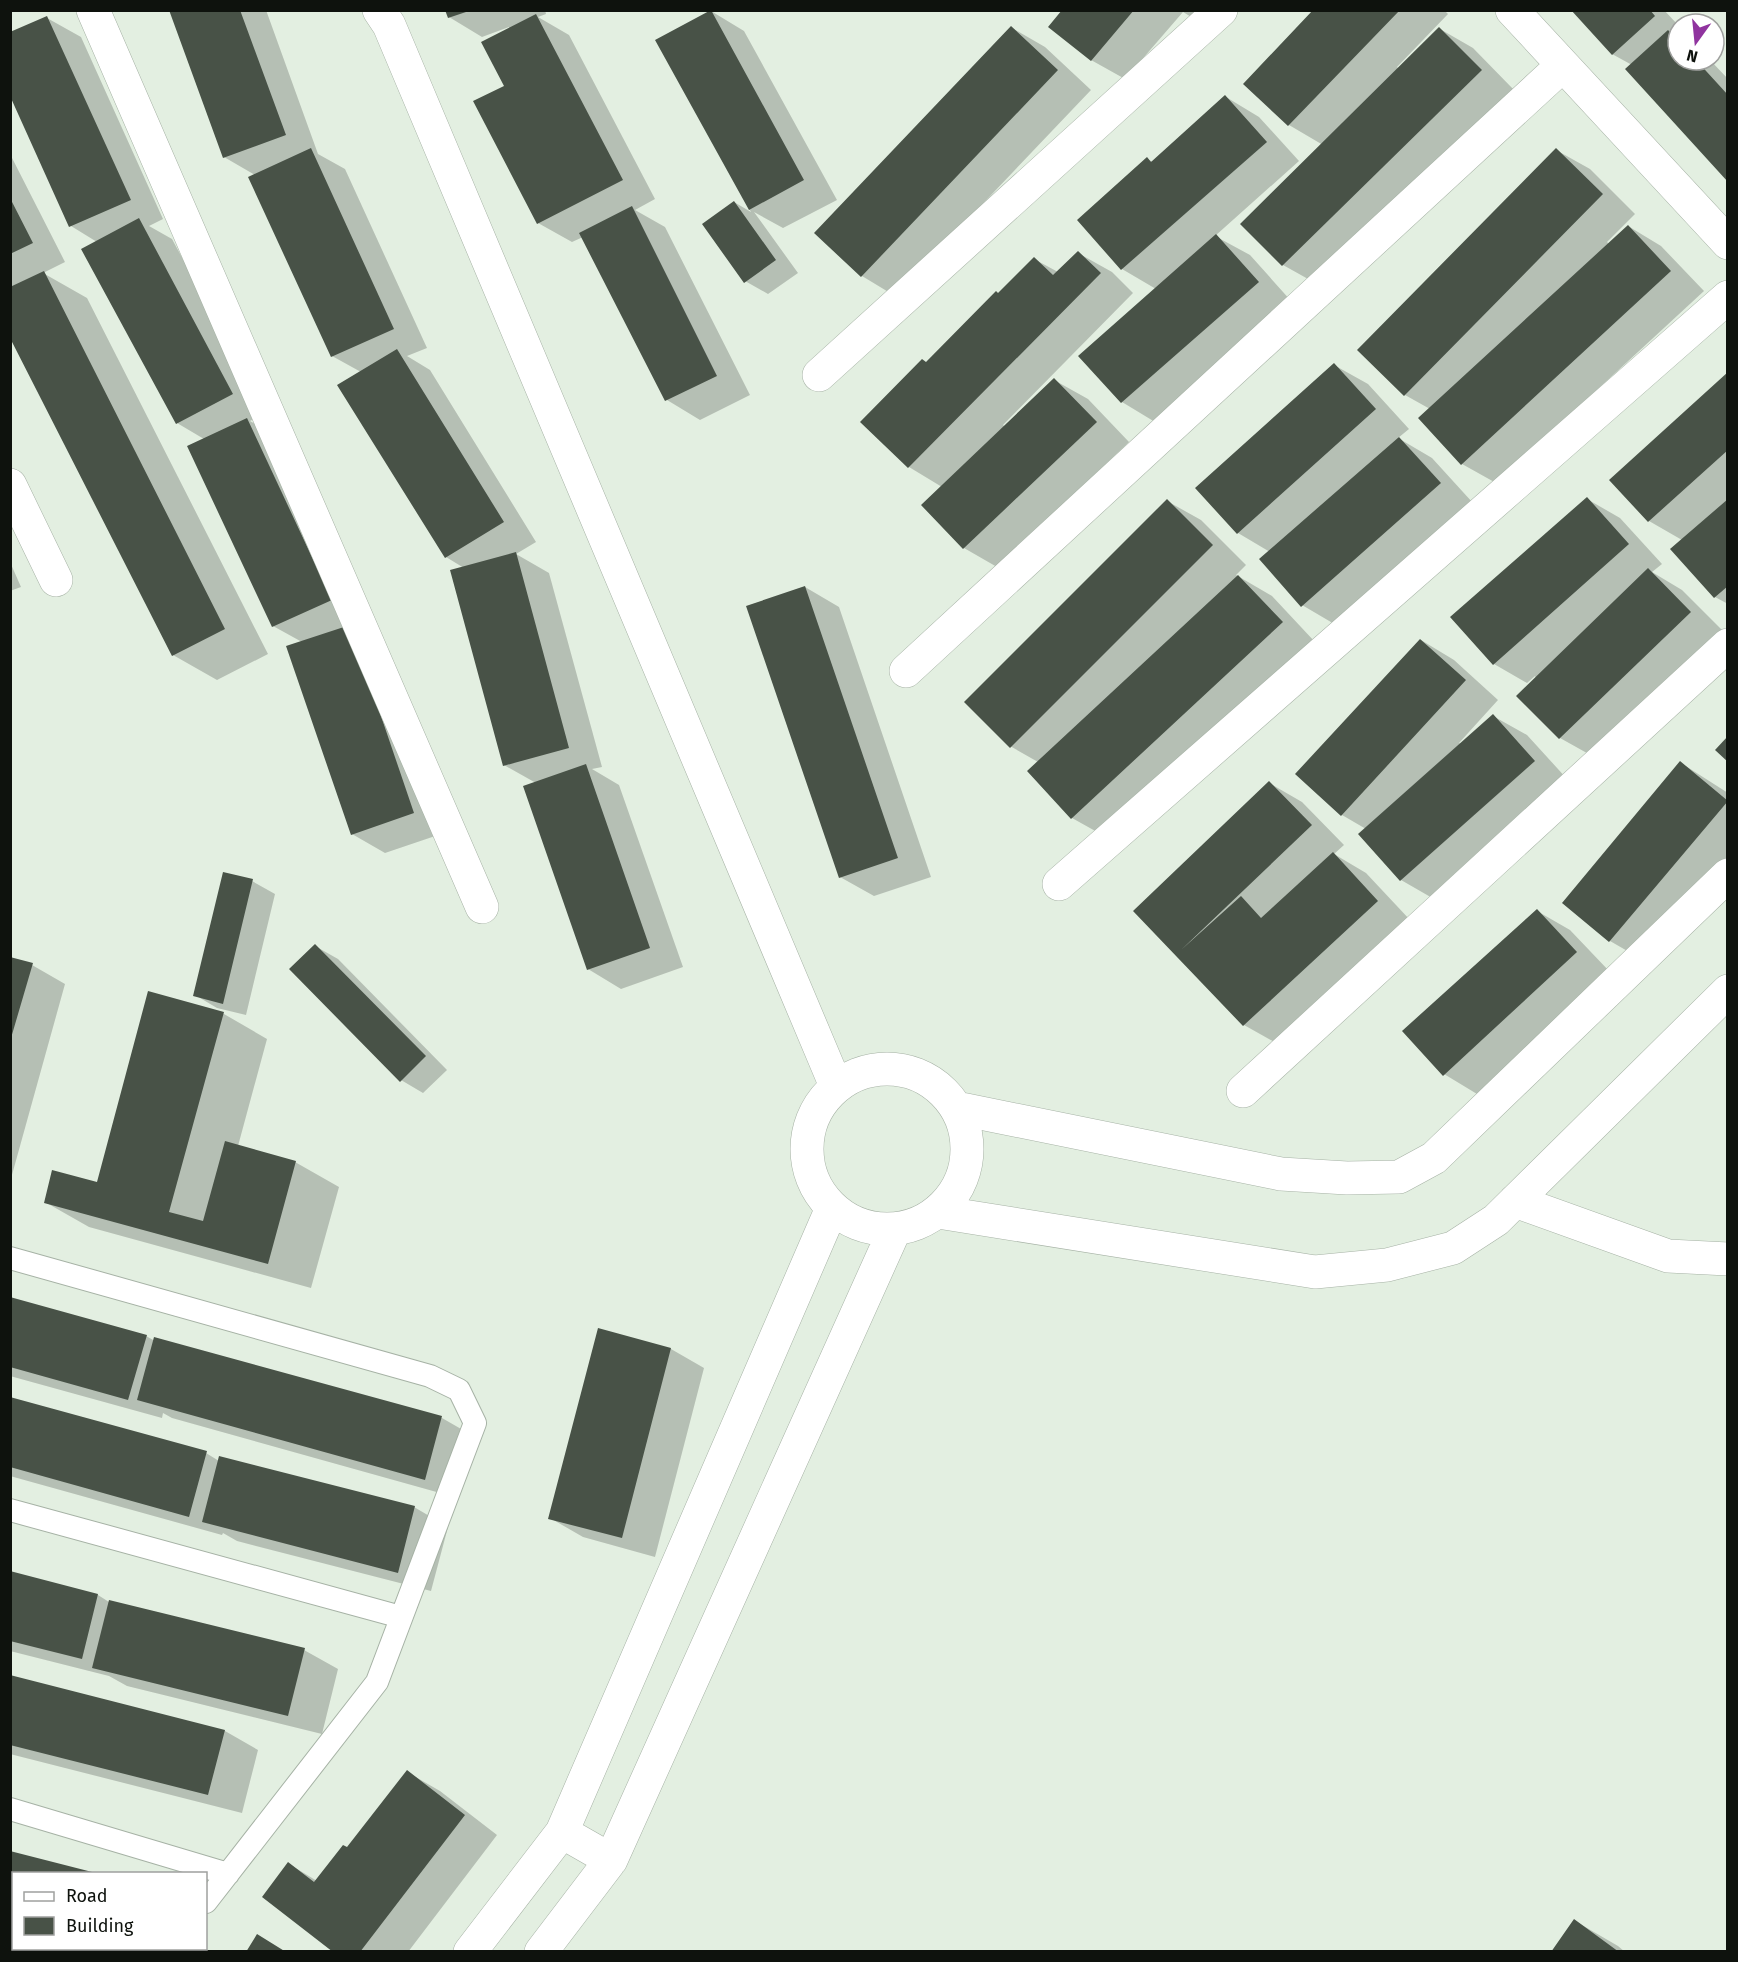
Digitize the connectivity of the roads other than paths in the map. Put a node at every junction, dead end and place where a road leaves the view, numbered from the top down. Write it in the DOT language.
graph roads {
  1 [pos="93,10"];
  2 [pos="379,10"];
  3 [pos="1221,10"];
  4 [pos="1512,10"];
  5 [pos="1563,65"];
  6 [pos="1728,243"];
  7 [pos="1728,297"];
  8 [pos="819,375"];
  9 [pos="10,485"];
  10 [pos="56,580"];
  11 [pos="1728,645"];
  12 [pos="906,671"];
  13 [pos="1728,876"];
  14 [pos="1059,884"];
  15 [pos="482,907"];
  16 [pos="1728,991"];
  17 [pos="836,1086"];
  18 [pos="1243,1091"];
  19 [pos="956,1108"];
  20 [pos="1515,1201"];
  21 [pos="832,1208"];
  22 [pos="938,1212"];
  23 [pos="895,1229"];
  24 [pos="10,1257"];
  25 [pos="1728,1259"];
  26 [pos="10,1510"];
  27 [pos="401,1617"];
  28 [pos="10,1809"];
  29 [pos="562,1832"];
  30 [pos="611,1860"];
  31 [pos="228,1874"];
  32 [pos="207,1901"];
  33 [pos="470,1952"];
  34 [pos="541,1952"];
  1 -- 15 [label="street"];
  2 -- 17 [label="street"];
  3 -- 8 [label="street"];
  4 -- 5 [label="street"];
  5 -- 6 [label="street"];
  5 -- 12 [label="street"];
  7 -- 14 [label="street"];
  9 -- 10 [label="street"];
  11 -- 18 [label="street"];
  13 -- 19 [label="street"];
  16 -- 20 [label="street"];
  17 -- 19 [label="street"];
  17 -- 21 [label="street"];
  19 -- 22 [label="street"];
  20 -- 22 [label="street"];
  20 -- 25 [label="street"];
  21 -- 23 [label="street"];
  21 -- 29 [label="street"];
  22 -- 23 [label="street"];
  23 -- 30 [label="street"];
  24 -- 27 [label="lane"];
  26 -- 27 [label="lane"];
  27 -- 31 [label="lane"];
  28 -- 31 [label="lane"];
  29 -- 30 [label="street"];
  29 -- 33 [label="street"];
  30 -- 34 [label="street"];
  31 -- 32 [label="lane"];
}
